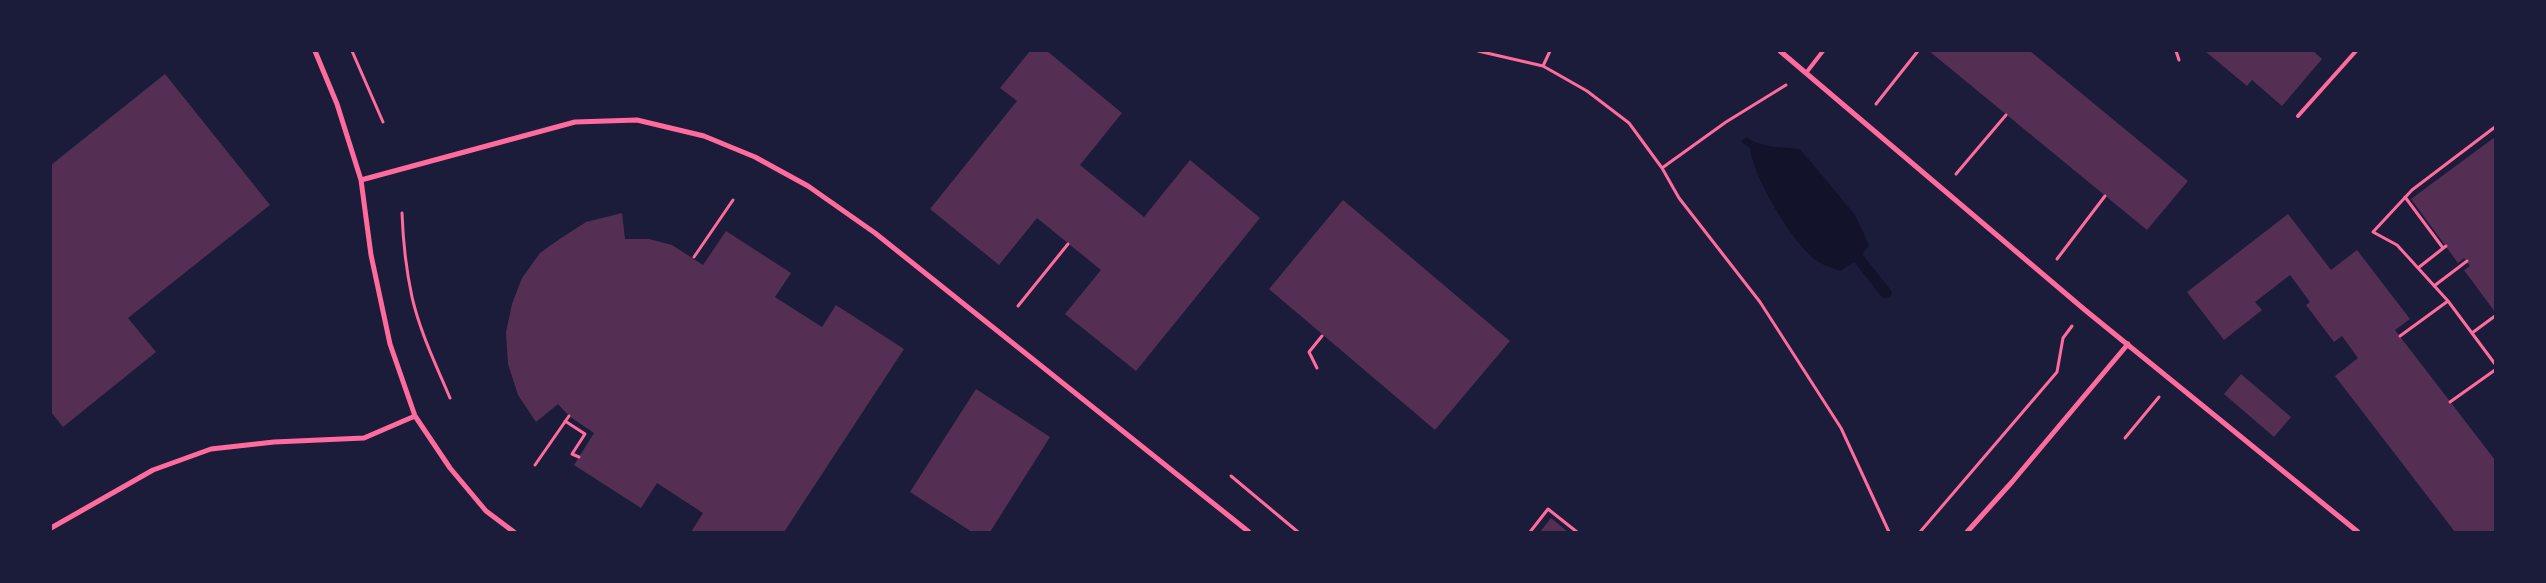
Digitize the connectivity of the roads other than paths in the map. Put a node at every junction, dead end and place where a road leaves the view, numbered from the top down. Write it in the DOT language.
graph roads {
  1 [pos="315,51"];
  2 [pos="1780,51"];
  3 [pos="1823,51"];
  4 [pos="2356,51"];
  5 [pos="1806,73"];
  6 [pos="2298,116"];
  7 [pos="361,180"];
  8 [pos="2128,344"];
  9 [pos="415,416"];
  10 [pos="51,528"];
  11 [pos="514,532"];
  12 [pos="1250,532"];
  13 [pos="1967,532"];
  14 [pos="2358,532"];
  1 -- 7 [label="street"];
  2 -- 5 [label="street"];
  3 -- 5 [label="lane"];
  4 -- 6 [label="lane"];
  5 -- 8 [label="street"];
  7 -- 9 [label="street"];
  7 -- 12 [label="street"];
  8 -- 13 [label="street"];
  8 -- 14 [label="street"];
  9 -- 10 [label="street"];
  9 -- 11 [label="street"];
}
